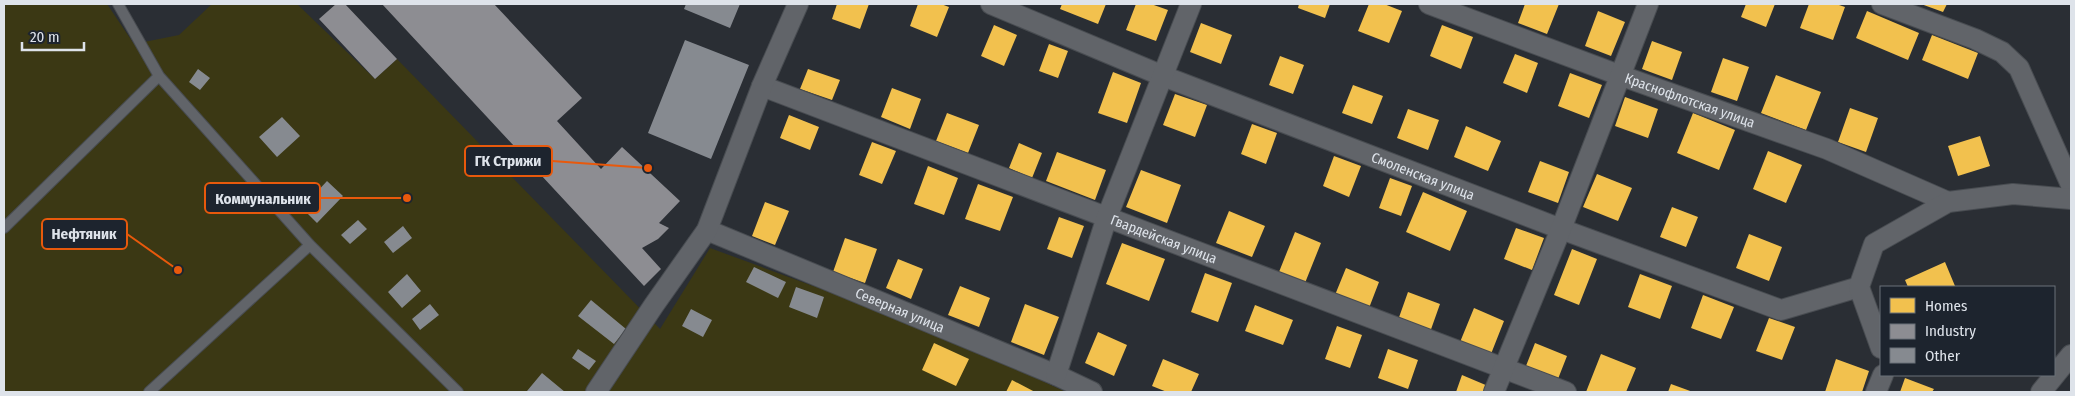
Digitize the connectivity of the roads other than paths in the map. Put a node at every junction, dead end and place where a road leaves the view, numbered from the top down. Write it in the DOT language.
graph roads {
  1 [pos="118,4"];
  2 [pos="798,4"];
  3 [pos="991,4"];
  4 [pos="1191,4"];
  5 [pos="1429,4"];
  6 [pos="1648,4"];
  7 [pos="1882,4"];
  8 [pos="1619,75"];
  9 [pos="159,76"];
  10 [pos="1163,76"];
  11 [pos="762,86"];
  12 [pos="2071,185"];
  13 [pos="2071,199"];
  14 [pos="1948,202"];
  15 [pos="1108,217"];
  16 [pos="4,228"];
  17 [pos="1561,229"];
  18 [pos="707,230"];
  19 [pos="310,245"];
  20 [pos="1859,287"];
  21 [pos="1880,345"];
  22 [pos="2071,355"];
  23 [pos="1504,369"];
  24 [pos="1056,375"];
  25 [pos="2055,375"];
  26 [pos="1883,376"];
  27 [pos="2054,376"];
  28 [pos="149,392"];
  29 [pos="458,392"];
  30 [pos="596,392"];
  31 [pos="1092,392"];
  32 [pos="1494,392"];
  33 [pos="1566,392"];
  34 [pos="1876,392"];
  35 [pos="2041,392"];
  1 -- 9 [label="lane"];
  2 -- 11 [label="street"];
  3 -- 10 [label="street, Смоленская улица"];
  4 -- 10 [label="street"];
  5 -- 8 [label="street, Краснофлотская улица"];
  6 -- 8 [label="street"];
  7 -- 12 [label="street"];
  8 -- 14 [label="street, Краснофлотская улица"];
  8 -- 17 [label="street"];
  9 -- 16 [label="lane"];
  9 -- 19 [label="lane"];
  10 -- 15 [label="street"];
  10 -- 17 [label="street, Смоленская улица"];
  11 -- 15 [label="street, Гвардейская улица"];
  11 -- 18 [label="street"];
  13 -- 14 [label="street"];
  14 -- 20 [label="street"];
  15 -- 23 [label="street, Гвардейская улица"];
  15 -- 24 [label="street"];
  17 -- 20 [label="street, Смоленская улица"];
  17 -- 23 [label="street"];
  18 -- 24 [label="street, Северная улица"];
  18 -- 30 [label="street"];
  19 -- 28 [label="lane"];
  19 -- 29 [label="lane"];
  20 -- 21 [label="street"];
  22 -- 25 [label="street"];
  23 -- 32 [label="street"];
  23 -- 33 [label="street, Гвардейская улица"];
  24 -- 31 [label="street, Северная улица"];
  26 -- 34 [label="street"];
  27 -- 35 [label="street"];
}
